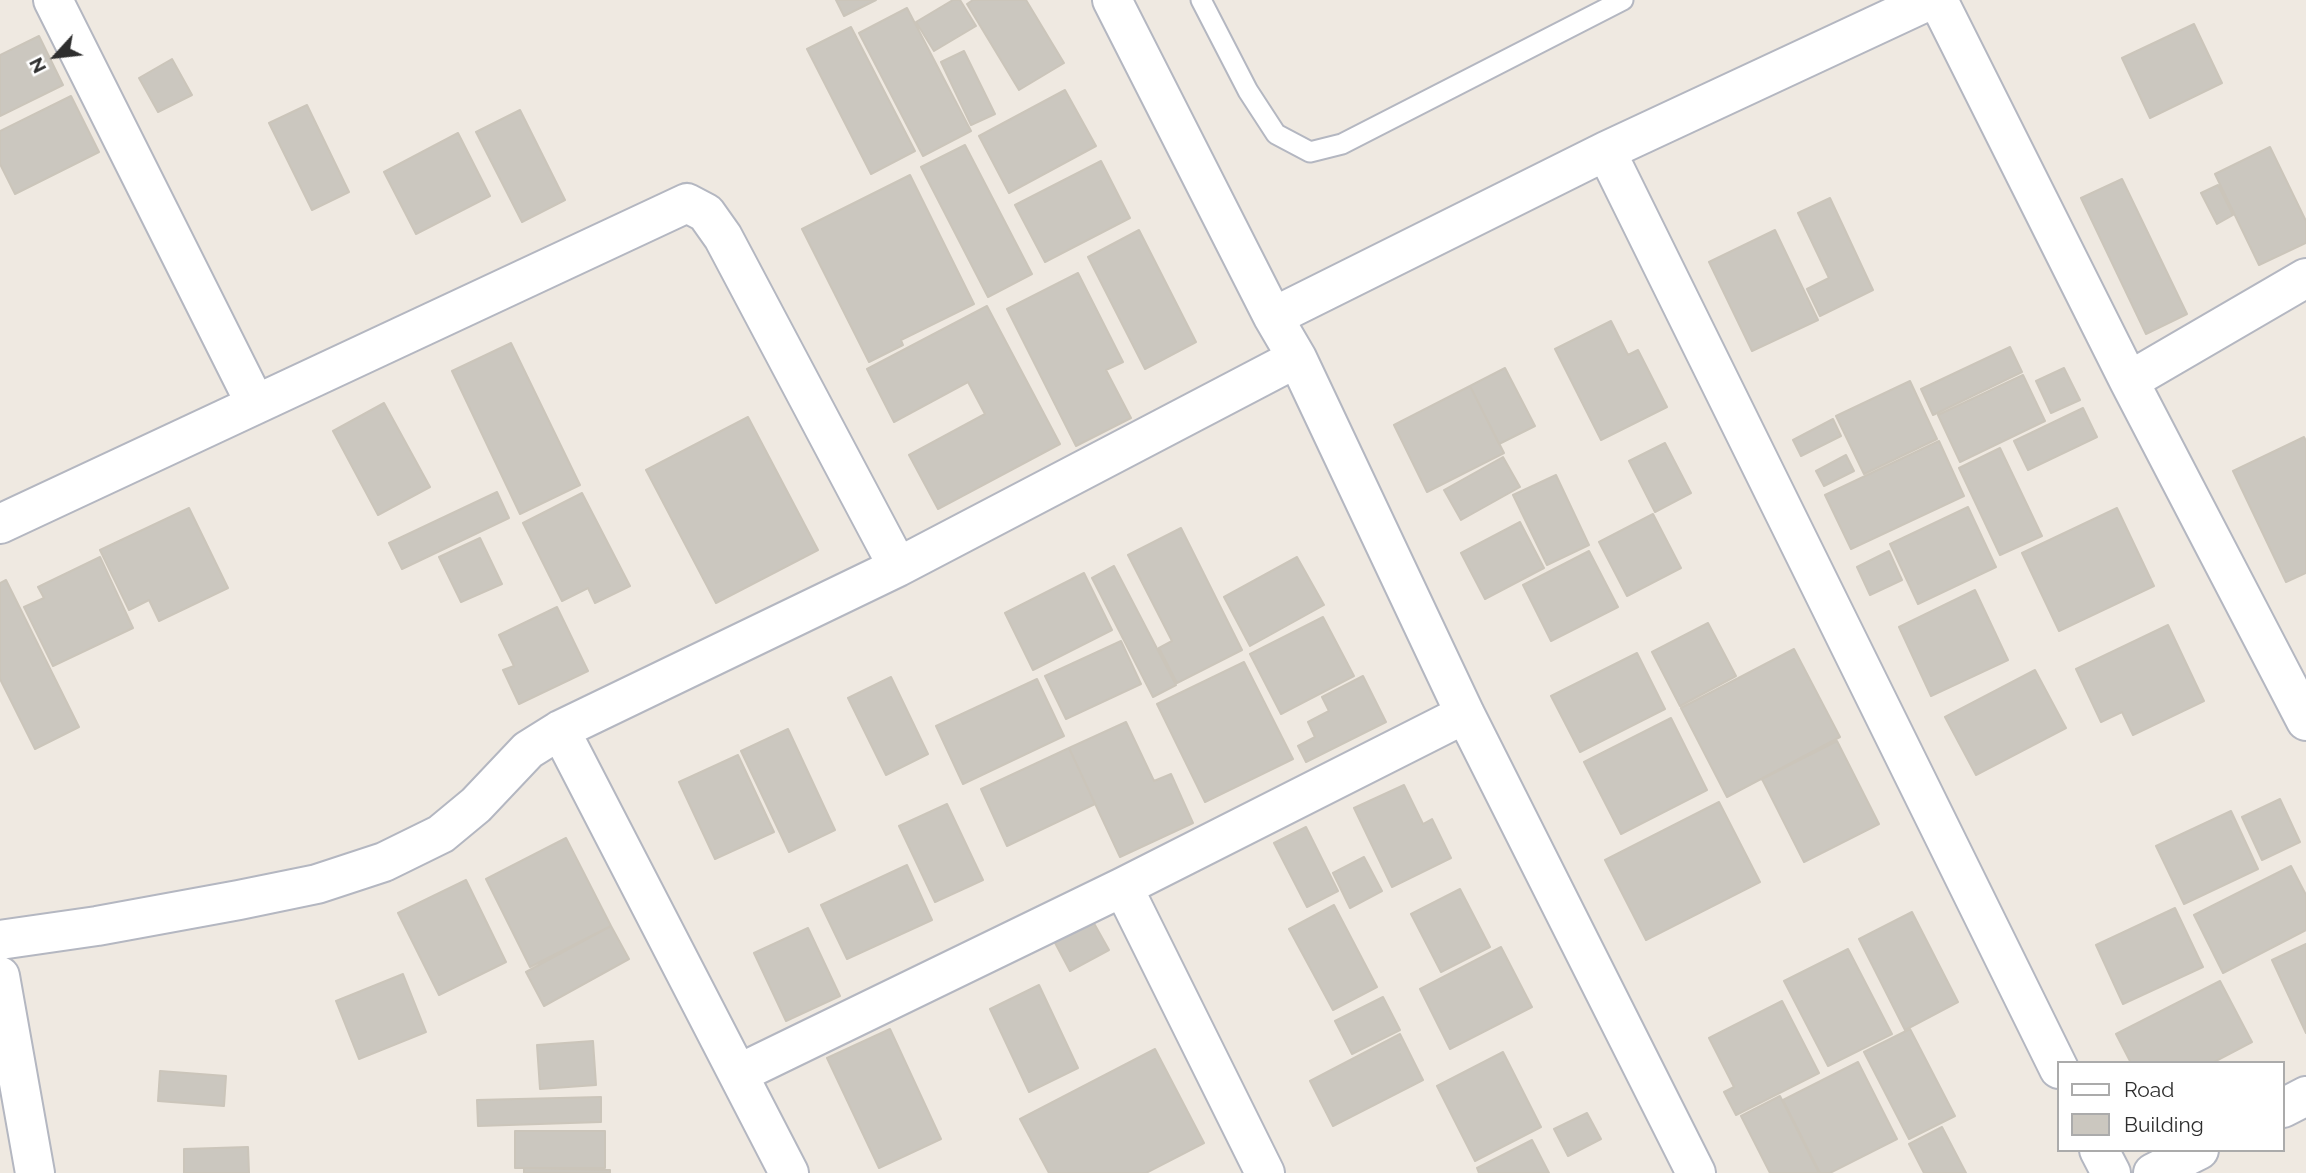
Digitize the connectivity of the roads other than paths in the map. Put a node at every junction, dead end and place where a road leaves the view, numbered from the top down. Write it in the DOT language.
graph roads {
  1 [pos="53,0"];
  2 [pos="1112,0"];
  3 [pos="1201,0"];
  4 [pos="1623,0"];
  5 [pos="1930,0"];
  6 [pos="1938,0"];
  7 [pos="1606,151"];
  8 [pos="2306,278"];
  9 [pos="1273,317"];
  10 [pos="1297,358"];
  11 [pos="2129,381"];
  12 [pos="254,403"];
  13 [pos="0,524"];
  14 [pos="898,567"];
  15 [pos="2302,703"];
  16 [pos="1465,714"];
  17 [pos="560,730"];
  18 [pos="1124,887"];
  19 [pos="0,940"];
  20 [pos="0,976"];
  21 [pos="2058,1067"];
  22 [pos="738,1074"];
  23 [pos="2306,1096"];
  24 [pos="2285,1107"];
  25 [pos="2100,1152"];
  26 [pos="2195,1152"];
  27 [pos="35,1173"];
  28 [pos="789,1173"];
  29 [pos="1265,1173"];
  30 [pos="1696,1173"];
  31 [pos="2110,1173"];
  32 [pos="2153,1173"];
  1 -- 12 [label="street"];
  2 -- 9 [label="street"];
  3 -- 4 [label="lane"];
  5 -- 7 [label="street"];
  6 -- 11 [label="street"];
  7 -- 9 [label="street"];
  7 -- 21 [label="street"];
  8 -- 11 [label="street"];
  9 -- 10 [label="street"];
  10 -- 14 [label="street"];
  10 -- 16 [label="street"];
  11 -- 15 [label="street"];
  12 -- 13 [label="street"];
  12 -- 14 [label="street"];
  14 -- 17 [label="street"];
  16 -- 18 [label="street"];
  16 -- 30 [label="street"];
  17 -- 19 [label="street"];
  17 -- 22 [label="street"];
  18 -- 22 [label="street"];
  18 -- 29 [label="street"];
  20 -- 27 [label="street"];
  22 -- 28 [label="street"];
  23 -- 24 [label="street"];
  25 -- 31 [label="street"];
  26 -- 32 [label="street"];
}
